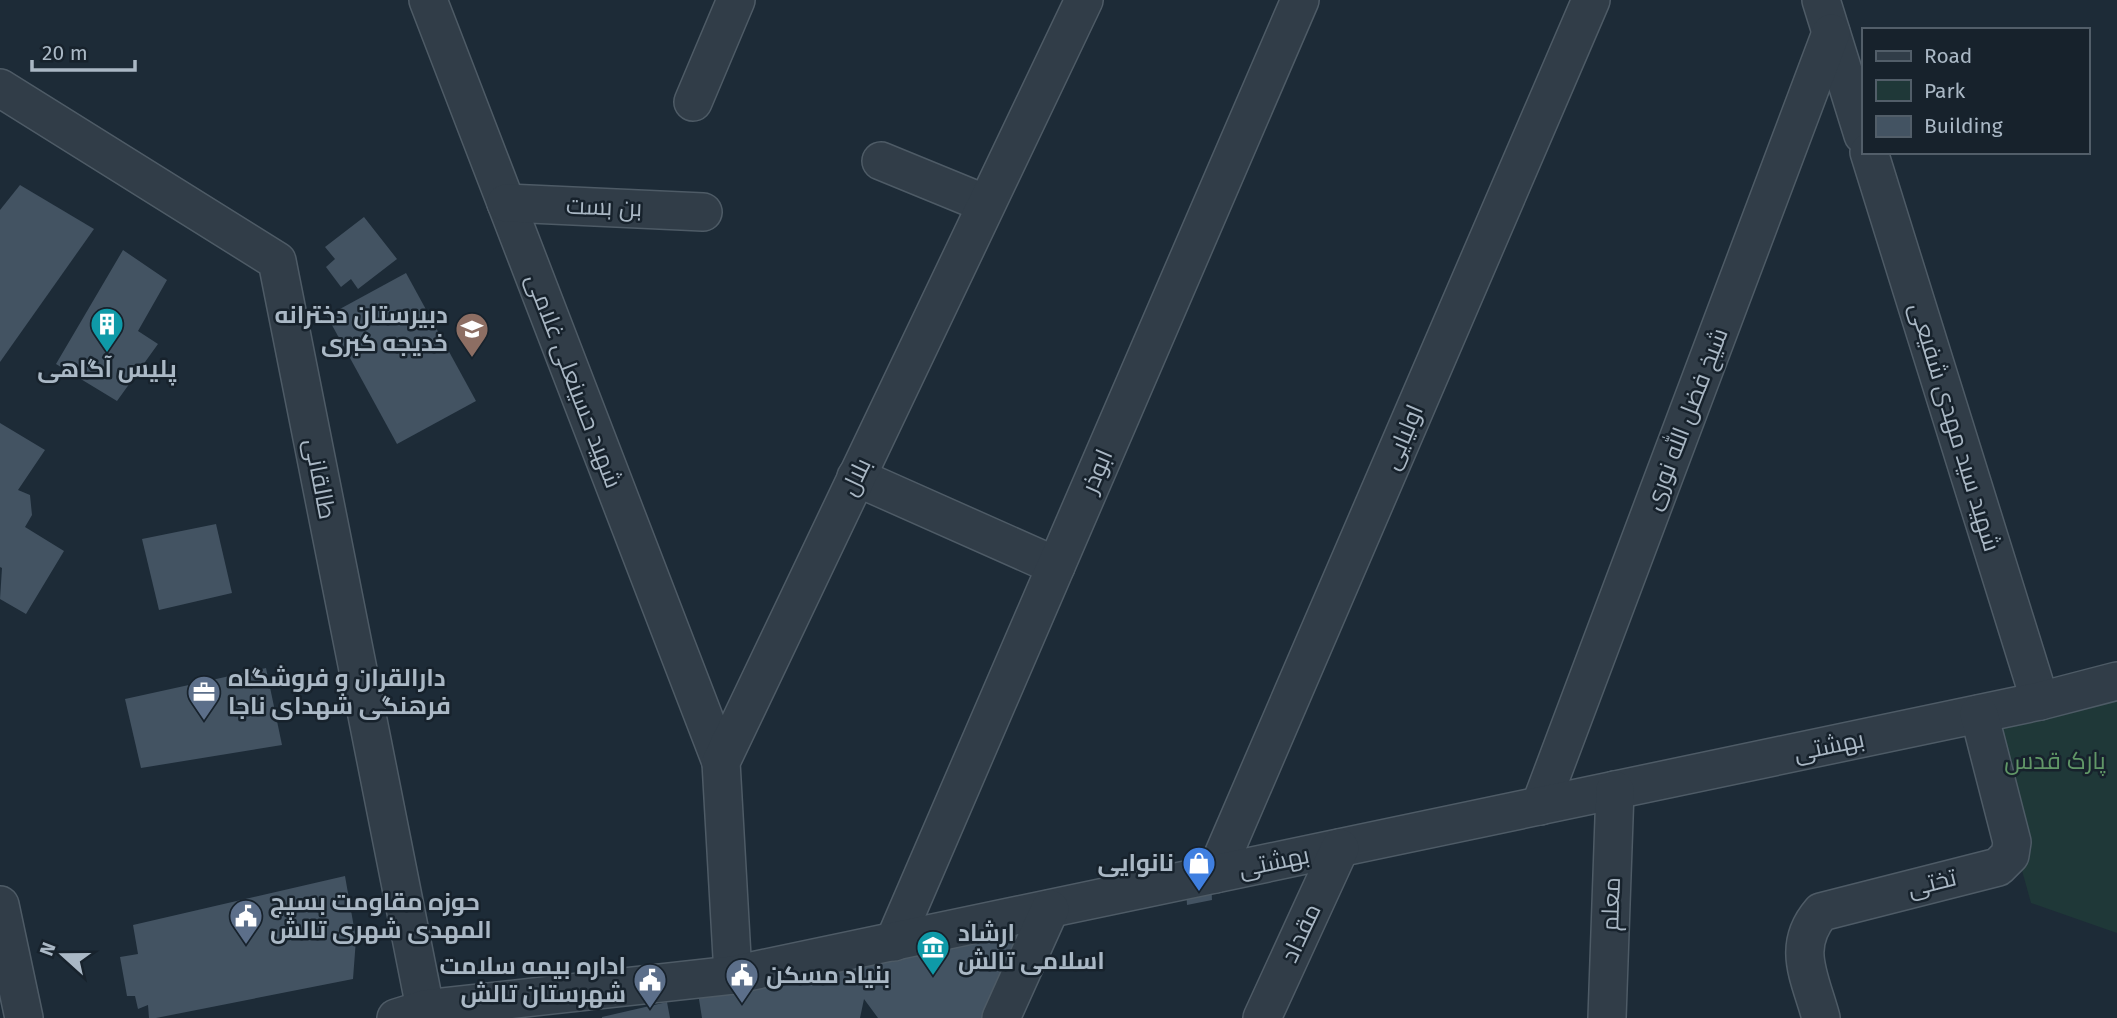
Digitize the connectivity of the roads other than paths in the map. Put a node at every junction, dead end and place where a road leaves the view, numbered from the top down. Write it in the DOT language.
graph roads {
  1 [pos="428,0"];
  2 [pos="736,0"];
  3 [pos="1084,0"];
  4 [pos="1300,0"];
  5 [pos="1591,0"];
  6 [pos="1826,16"];
  7 [pos="0,88"];
  8 [pos="693,103"];
  9 [pos="1862,132"];
  10 [pos="1870,154"];
  11 [pos="881,161"];
  12 [pos="506,203"];
  13 [pos="986,204"];
  14 [pos="703,212"];
  15 [pos="856,477"];
  16 [pos="1056,566"];
  17 [pos="2117,681"];
  18 [pos="2040,701"];
  19 [pos="1979,714"];
  20 [pos="721,762"];
  21 [pos="1615,790"];
  22 [pos="1541,806"];
  23 [pos="1340,848"];
  24 [pos="1215,874"];
  25 [pos="0,905"];
  26 [pos="1050,909"];
  27 [pos="894,942"];
  28 [pos="733,975"];
  29 [pos="416,1015"];
  30 [pos="24,1018"];
  31 [pos="1002,1018"];
  32 [pos="1262,1018"];
  33 [pos="1607,1018"];
  34 [pos="1821,1018"];
  1 -- 12 [label="street, شهید حسینعلی غلامی"];
  2 -- 8 [label="street"];
  3 -- 13 [label="street, بلال"];
  4 -- 16 [label="street, ابوذر"];
  5 -- 24 [label="street, اولیایی"];
  6 -- 9 [label="street"];
  6 -- 22 [label="street, شیخ فضل الله نوری"];
  7 -- 29 [label="street, طالقانی"];
  10 -- 18 [label="street, شهید سید مهدی شفیعی"];
  11 -- 13 [label="street"];
  12 -- 14 [label="street, بن بست"];
  12 -- 20 [label="street, شهید حسینعلی غلامی"];
  13 -- 15 [label="street, بلال"];
  15 -- 16 [label="street"];
  15 -- 20 [label="street, بلال"];
  16 -- 27 [label="street, ابوذر"];
  17 -- 18 [label="street, بهشتی"];
  18 -- 19 [label="street, بهشتی"];
  19 -- 21 [label="street, بهشتی"];
  19 -- 34 [label="street, تختی"];
  20 -- 28 [label="street, بلال"];
  21 -- 22 [label="street, بهشتی"];
  21 -- 33 [label="street, معلم"];
  22 -- 23 [label="street, بهشتی"];
  23 -- 24 [label="street, بهشتی"];
  23 -- 32 [label="street, مقداد"];
  24 -- 26 [label="street, بهشتی"];
  25 -- 30 [label="street"];
  26 -- 27 [label="street, بهشتی"];
  26 -- 31 [label="street"];
  27 -- 28 [label="street, بهشتی"];
  28 -- 29 [label="street, بهشتی"];
}
